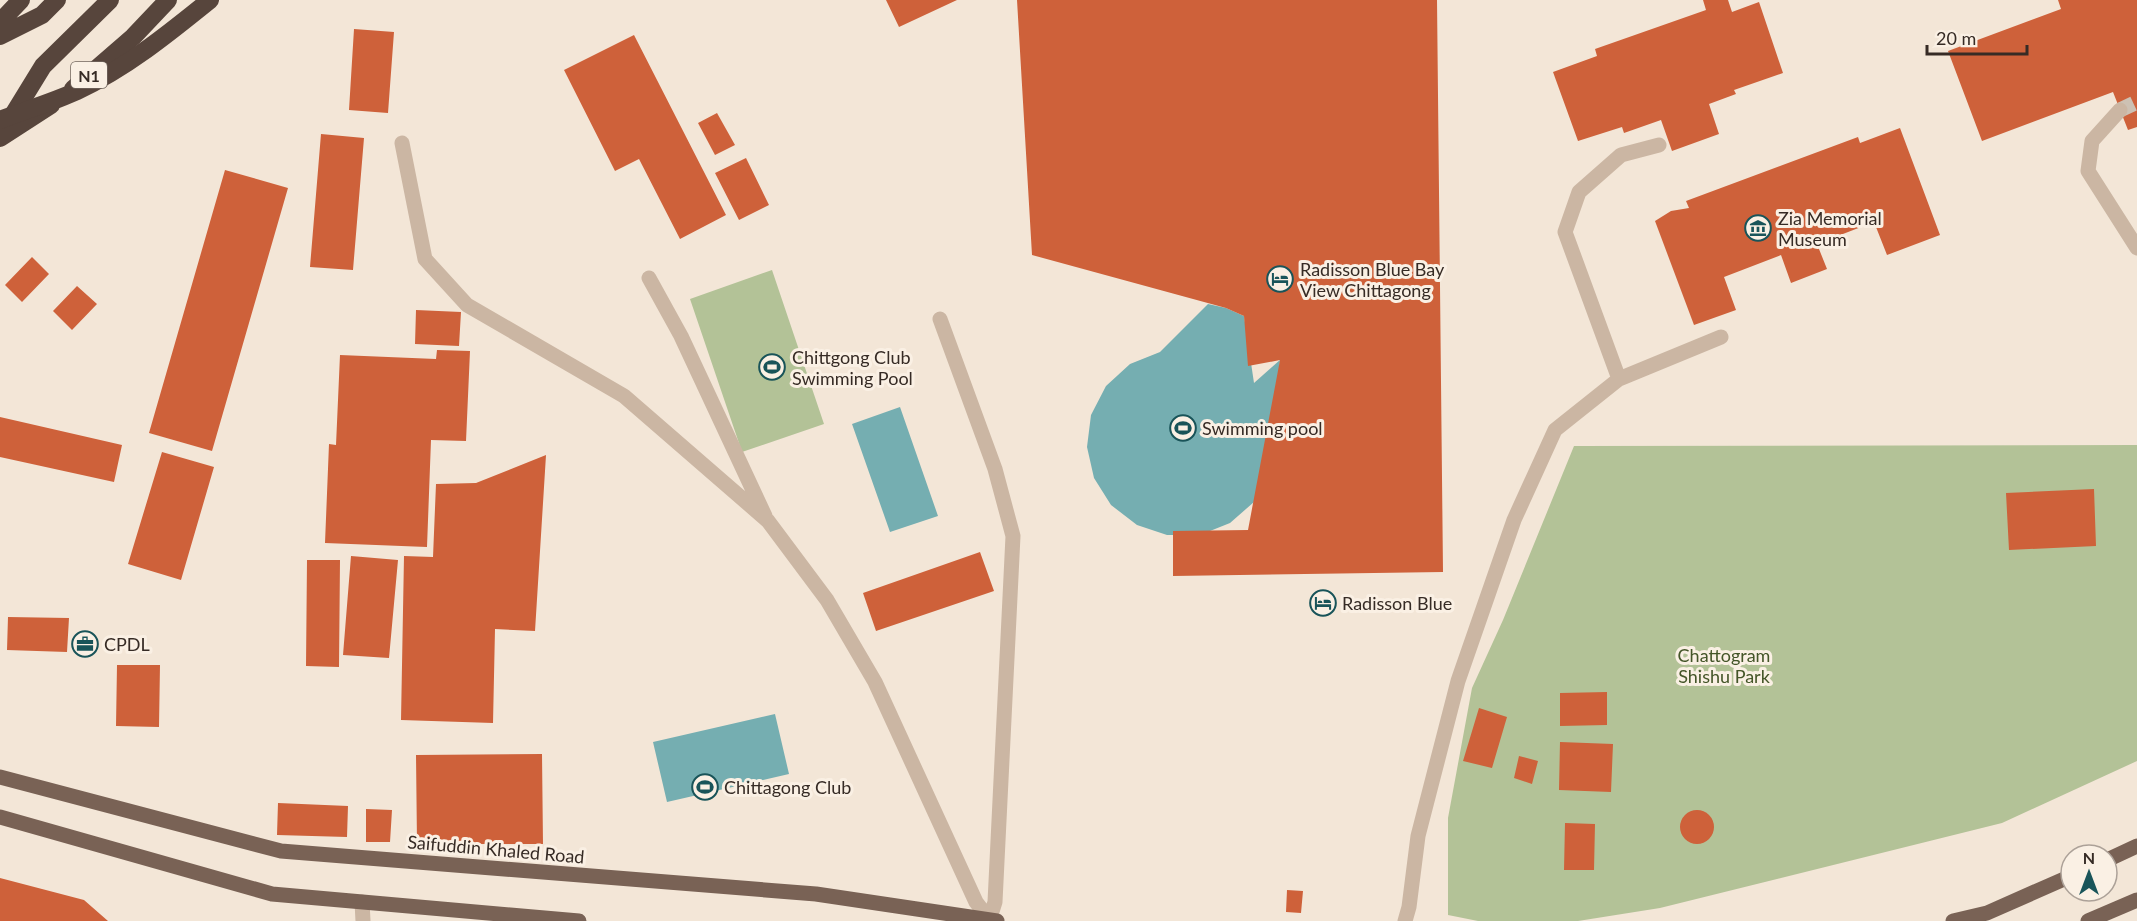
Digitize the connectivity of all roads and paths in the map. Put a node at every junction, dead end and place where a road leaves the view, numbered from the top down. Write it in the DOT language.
graph roads {
  1 [pos="21,0"];
  2 [pos="57,0"];
  3 [pos="110,0"];
  4 [pos="168,0"];
  5 [pos="210,0"];
  6 [pos="0,22"];
  7 [pos="0,36"];
  8 [pos="2120,110"];
  9 [pos="0,120"];
  10 [pos="0,137"];
  11 [pos="402,143"];
  12 [pos="1659,145"];
  13 [pos="2137,248"];
  14 [pos="649,278"];
  15 [pos="940,319"];
  16 [pos="1721,337"];
  17 [pos="1619,379"];
  18 [pos="768,521"];
  19 [pos="0,777"];
  20 [pos="0,818"];
  21 [pos="2137,846"];
  22 [pos="2119,854"];
  23 [pos="2059,881"];
  24 [pos="2137,900"];
  25 [pos="362,902"];
  26 [pos="991,920"];
  27 [pos="363,921"];
  28 [pos="579,921"];
  29 [pos="1405,921"];
  30 [pos="1953,921"];
  31 [pos="2088,921"];
  1 -- 6 [label="highway"];
  2 -- 7 [label="highway"];
  3 -- 10 [label="highway"];
  4 -- 10 [label="highway, N1"];
  5 -- 9 [label="highway, bridge"];
  8 -- 13 [label="lane"];
  11 -- 18 [label="lane"];
  12 -- 17 [label="lane"];
  14 -- 18 [label="lane"];
  15 -- 26 [label="lane"];
  16 -- 17 [label="lane"];
  17 -- 29 [label="lane"];
  18 -- 26 [label="lane"];
  19 -- 26 [label="main road, Saifuddin Khaled Road"];
  20 -- 25 [label="main road"];
  21 -- 22 [label="main road"];
  23 -- 30 [label="main road"];
  24 -- 31 [label="main road"];
  25 -- 27 [label="lane"];
  25 -- 28 [label="main road"];
}
